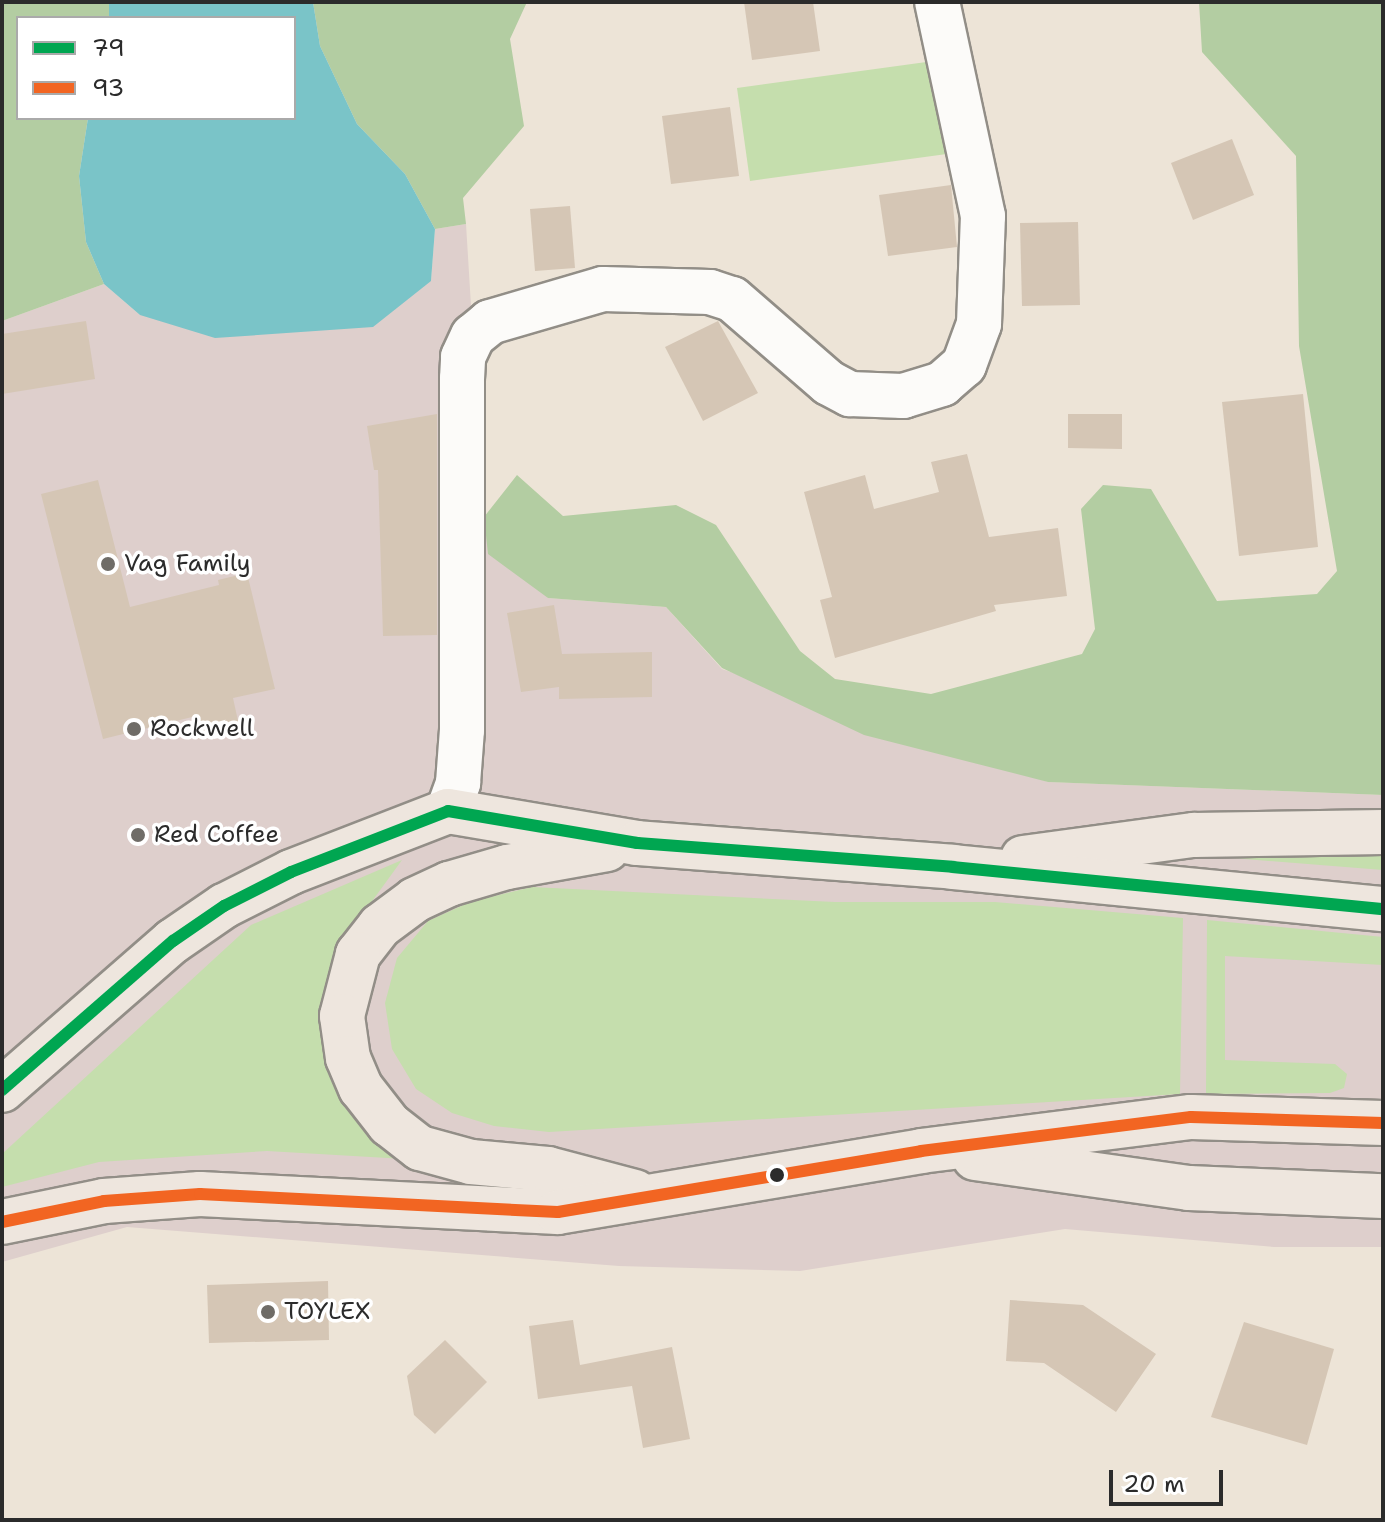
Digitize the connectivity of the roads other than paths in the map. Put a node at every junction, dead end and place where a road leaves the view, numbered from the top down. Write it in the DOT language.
graph roads {
  1 [pos="937,2"];
  2 [pos="448,811"];
  3 [pos="1383,832"];
  4 [pos="637,843"];
  5 [pos="953,867"];
  6 [pos="1383,909"];
  7 [pos="2,1090"];
  8 [pos="1383,1123"];
  9 [pos="921,1151"];
  10 [pos="644,1194"];
  11 [pos="1383,1196"];
  12 [pos="2,1222"];
  1 -- 2 [label="street"];
  2 -- 4 [label="main road"];
  2 -- 7 [label="main road"];
  3 -- 5 [label="main road"];
  4 -- 5 [label="main road"];
  4 -- 10 [label="main road"];
  5 -- 6 [label="main road"];
  8 -- 9 [label="main road"];
  9 -- 10 [label="main road"];
  9 -- 11 [label="main road"];
  10 -- 12 [label="main road"];
}
